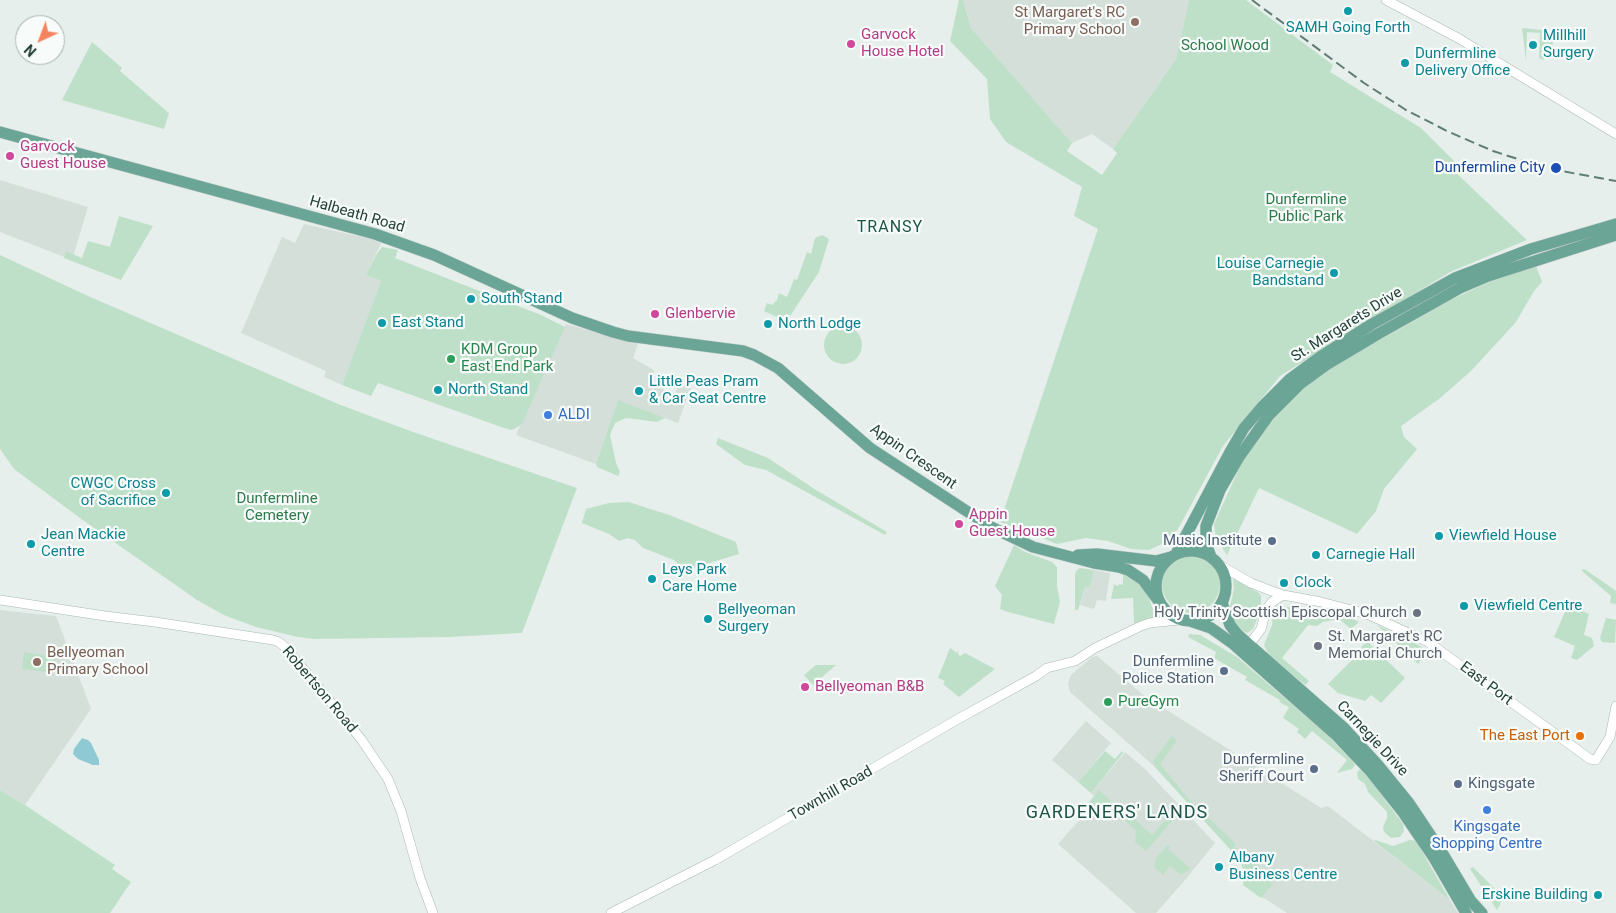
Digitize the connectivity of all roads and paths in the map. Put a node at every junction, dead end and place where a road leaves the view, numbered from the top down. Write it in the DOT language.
graph roads {
  1 [pos="1386,0"];
  2 [pos="0,132"];
  3 [pos="1616,134"];
  4 [pos="1616,224"];
  5 [pos="1616,235"];
  6 [pos="1396,317"];
  7 [pos="1378,327"];
  8 [pos="698,345"];
  9 [pos="1174,555"];
  10 [pos="1069,556"];
  11 [pos="1214,560"];
  12 [pos="1283,596"];
  13 [pos="0,600"];
  14 [pos="1160,603"];
  15 [pos="1222,603"];
  16 [pos="1185,621"];
  17 [pos="1246,649"];
  18 [pos="1616,706"];
  19 [pos="433,913"];
  20 [pos="611,913"];
  21 [pos="1466,913"];
  22 [pos="1482,913"];
  1 -- 3 [label="street"];
  2 -- 8 [label="main road, Halbeath Road"];
  4 -- 6 [label="main road, St. Margarets Drive"];
  5 -- 6 [label="main road, St. Margarets Drive"];
  6 -- 7 [label="main road, St. Margarets Drive"];
  7 -- 9 [label="main road, St. Margarets Drive"];
  7 -- 11 [label="main road, St. Margarets Drive"];
  8 -- 10 [label="main road, Appin Crescent"];
  9 -- 10 [label="main road, Appin Crescent"];
  9 -- 11 [label="main road"];
  9 -- 14 [label="main road"];
  10 -- 14 [label="main road, Appin Crescent"];
  11 -- 12 [label="street, East Port"];
  11 -- 15 [label="main road"];
  12 -- 17 [label="street"];
  12 -- 18 [label="street, East Port"];
  13 -- 19 [label="street, Robertson Road"];
  14 -- 16 [label="main road"];
  15 -- 16 [label="main road"];
  15 -- 17 [label="main road, Carnegie Drive"];
  16 -- 17 [label="main road, Carnegie Drive"];
  16 -- 20 [label="street, Townhill Road"];
  17 -- 21 [label="main road, Carnegie Drive"];
  17 -- 22 [label="main road, Carnegie Drive"];
}
